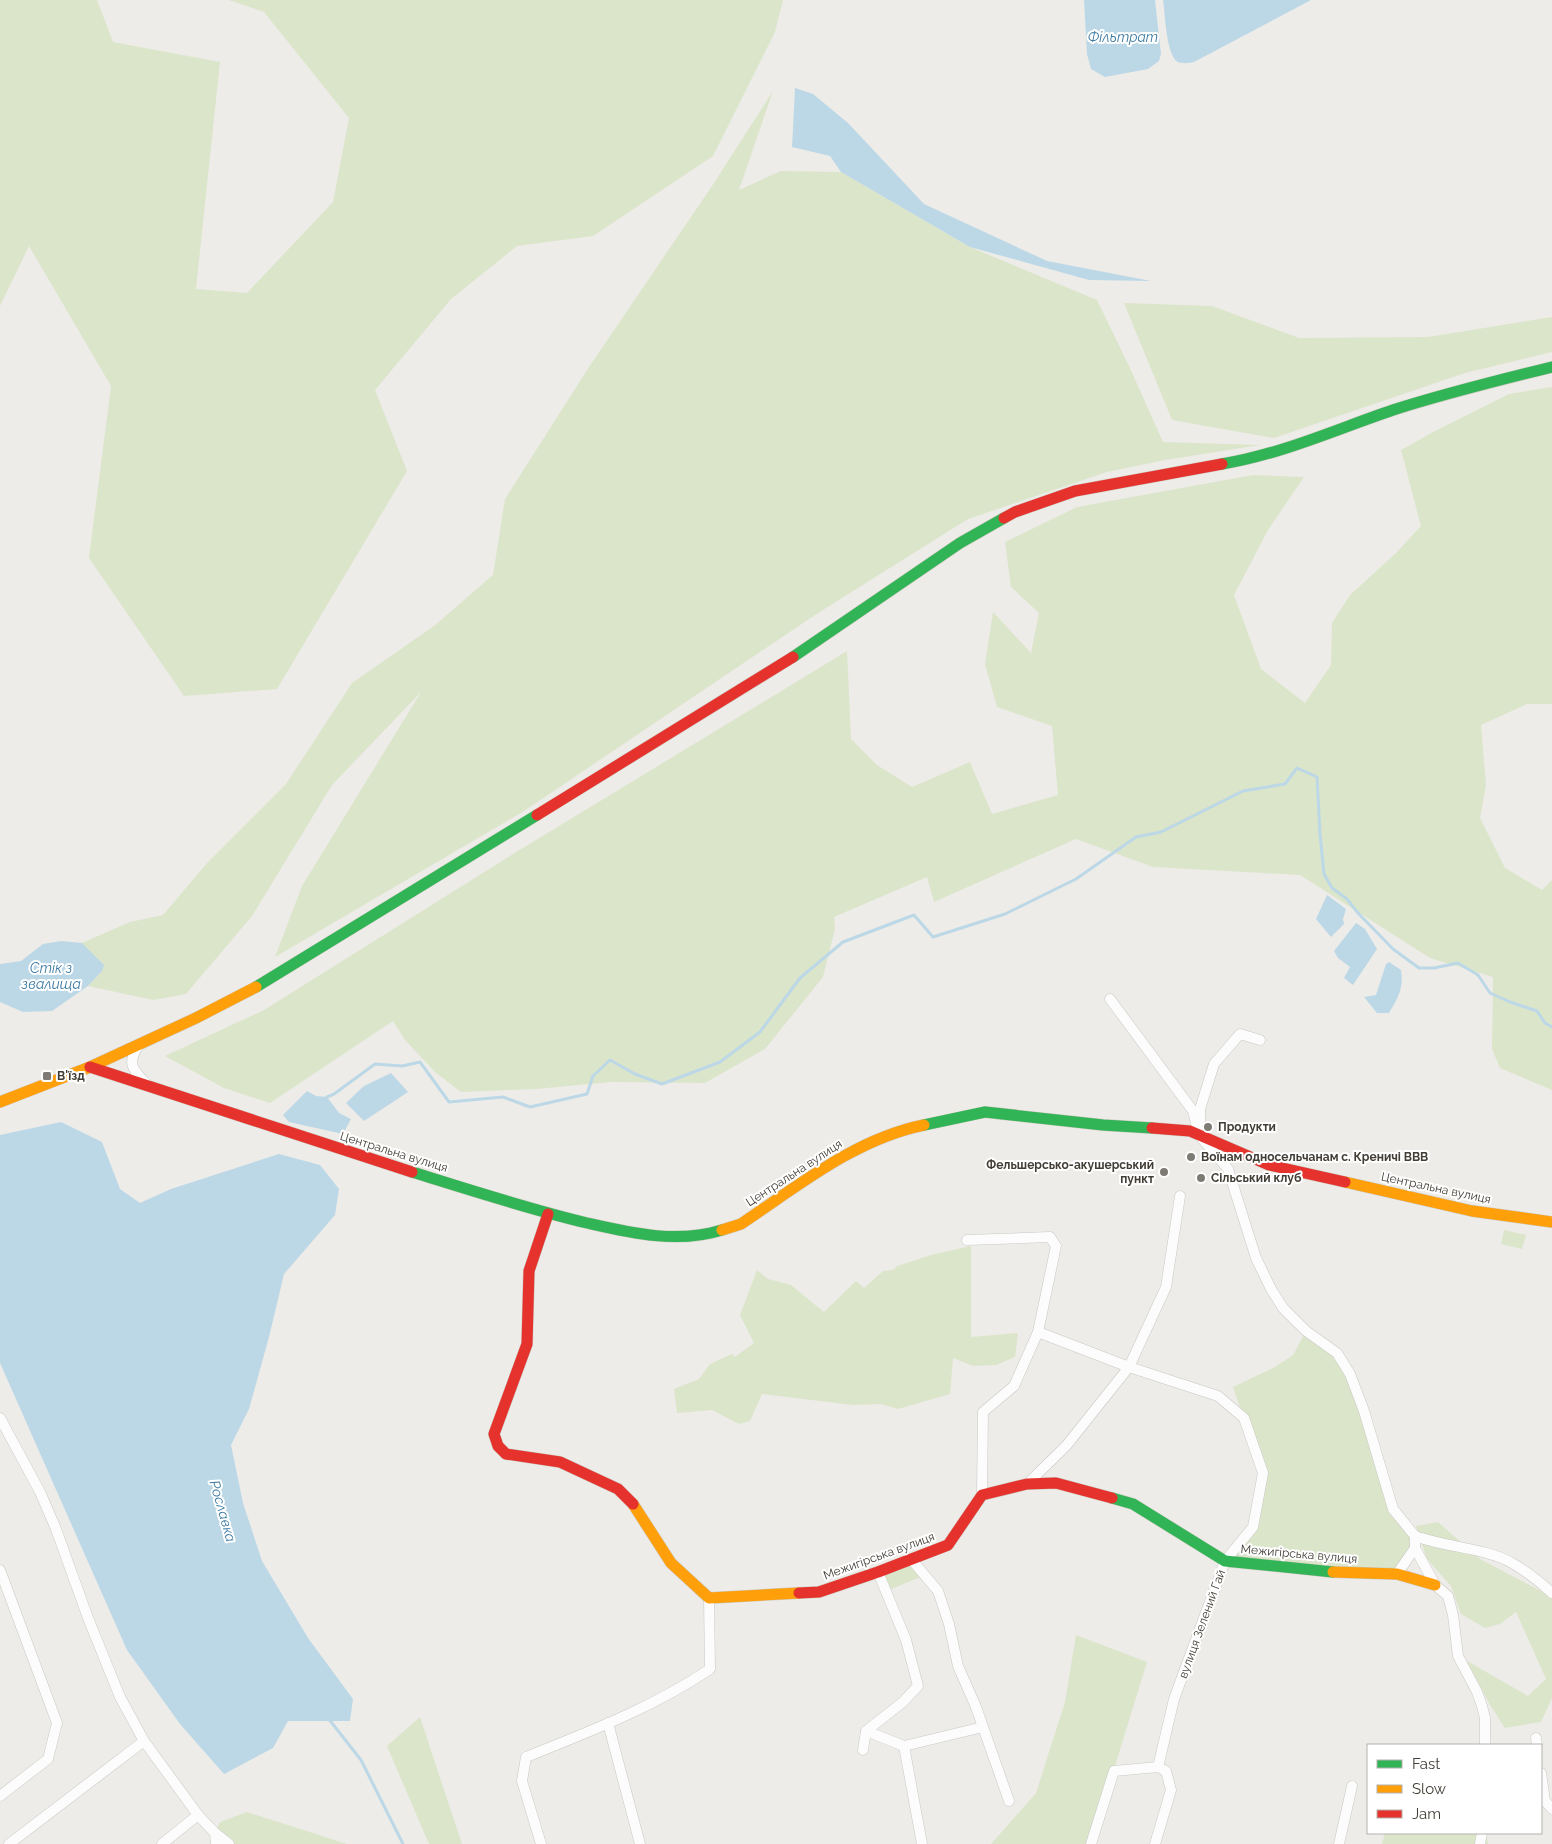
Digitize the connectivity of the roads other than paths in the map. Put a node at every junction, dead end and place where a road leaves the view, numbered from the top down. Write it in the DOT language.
graph roads {
  1 [pos="1552,367"];
  2 [pos="1110,999"];
  3 [pos="1260,1040"];
  4 [pos="140,1044"];
  5 [pos="90,1067"];
  6 [pos="152,1088"];
  7 [pos="0,1102"];
  8 [pos="1200,1135"];
  9 [pos="1180,1196"];
  10 [pos="548,1214"];
  11 [pos="1552,1222"];
  12 [pos="967,1240"];
  13 [pos="1038,1332"];
  14 [pos="1129,1366"];
  15 [pos="0,1418"];
  16 [pos="1027,1484"];
  17 [pos="982,1495"];
  18 [pos="1415,1536"];
  19 [pos="1415,1548"];
  20 [pos="911,1559"];
  21 [pos="1225,1561"];
  22 [pos="0,1570"];
  23 [pos="878,1572"];
  24 [pos="1397,1574"];
  25 [pos="1435,1585"];
  26 [pos="1552,1593"];
  27 [pos="709,1598"];
  28 [pos="608,1723"];
  29 [pos="983,1727"];
  30 [pos="866,1731"];
  31 [pos="144,1742"];
  32 [pos="1485,1744"];
  33 [pos="904,1746"];
  34 [pos="863,1750"];
  35 [pos="1158,1766"];
  36 [pos="1542,1780"];
  37 [pos="1352,1786"];
  38 [pos="0,1796"];
  39 [pos="1009,1801"];
  40 [pos="1552,1809"];
  41 [pos="198,1815"];
  42 [pos="215,1833"];
  43 [pos="9,1844"];
  44 [pos="162,1844"];
  45 [pos="216,1844"];
  46 [pos="229,1844"];
  47 [pos="541,1844"];
  48 [pos="640,1844"];
  49 [pos="922,1844"];
  50 [pos="1091,1844"];
  51 [pos="1155,1844"];
  52 [pos="1339,1844"];
  1 -- 4 [label="street"];
  2 -- 8 [label="street"];
  3 -- 8 [label="street"];
  4 -- 5 [label="street"];
  4 -- 6 [label="street"];
  5 -- 6 [label="street, Центральна вулиця"];
  5 -- 7 [label="street"];
  6 -- 10 [label="street, Центральна вулиця"];
  8 -- 10 [label="street, Центральна вулиця"];
  8 -- 11 [label="street, Центральна вулиця"];
  8 -- 18 [label="street"];
  9 -- 14 [label="street"];
  10 -- 27 [label="street"];
  12 -- 13 [label="street"];
  13 -- 14 [label="street, вулиця Зелений Гай"];
  13 -- 17 [label="street"];
  14 -- 16 [label="street"];
  14 -- 21 [label="street, вулиця Зелений Гай"];
  15 -- 31 [label="street"];
  16 -- 17 [label="street, Межигірська вулиця"];
  16 -- 21 [label="street, Межигірська вулиця"];
  17 -- 20 [label="street, Межигірська вулиця"];
  18 -- 19 [label="street"];
  18 -- 26 [label="street"];
  19 -- 24 [label="street"];
  19 -- 25 [label="street"];
  20 -- 23 [label="street, Межигірська вулиця"];
  20 -- 29 [label="street"];
  21 -- 24 [label="street, Межигірська вулиця"];
  21 -- 35 [label="street, вулиця Зелений Гай"];
  22 -- 38 [label="street"];
  23 -- 27 [label="street, Межигірська вулиця"];
  23 -- 30 [label="street"];
  24 -- 25 [label="street, Межигірська вулиця"];
  25 -- 32 [label="street"];
  27 -- 28 [label="street"];
  28 -- 47 [label="street"];
  28 -- 48 [label="street"];
  29 -- 33 [label="street"];
  29 -- 39 [label="street"];
  30 -- 33 [label="street"];
  30 -- 34 [label="street"];
  31 -- 41 [label="street"];
  31 -- 43 [label="street"];
  33 -- 49 [label="street"];
  35 -- 50 [label="street"];
  35 -- 51 [label="street"];
  36 -- 40 [label="street"];
  37 -- 52 [label="street"];
  41 -- 42 [label="street"];
  41 -- 44 [label="street"];
  42 -- 45 [label="street"];
  42 -- 46 [label="street"];
}
